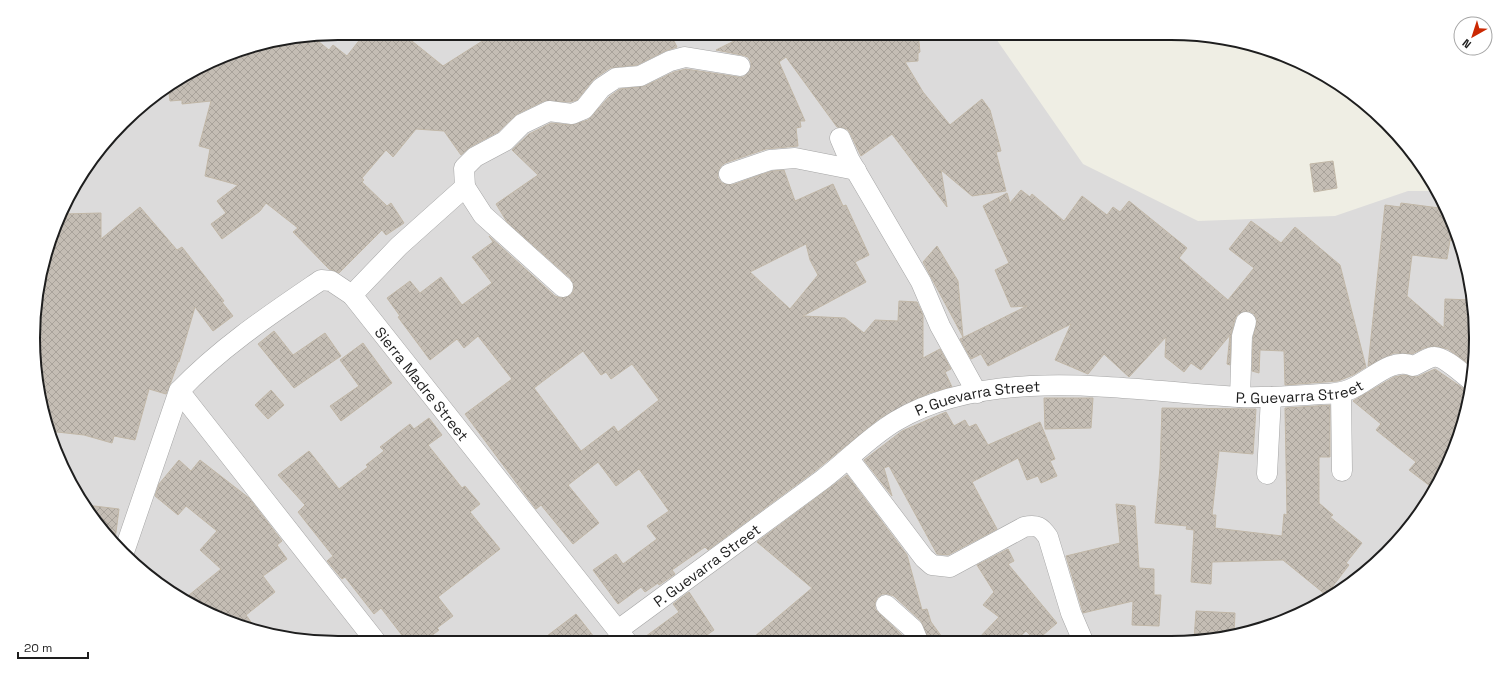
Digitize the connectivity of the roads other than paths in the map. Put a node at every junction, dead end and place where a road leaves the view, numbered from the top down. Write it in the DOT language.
graph roads {
  1 [pos="740,66"];
  2 [pos="840,138"];
  3 [pos="856,170"];
  4 [pos="729,174"];
  5 [pos="465,187"];
  6 [pos="563,287"];
  7 [pos="352,295"];
  8 [pos="1246,322"];
  9 [pos="1466,377"];
  10 [pos="179,392"];
  11 [pos="977,392"];
  12 [pos="1341,393"];
  13 [pos="1240,397"];
  14 [pos="1271,397"];
  15 [pos="849,459"];
  16 [pos="1342,471"];
  17 [pos="1267,474"];
  18 [pos="126,547"];
  19 [pos="886,605"];
  20 [pos="371,636"];
  21 [pos="622,636"];
  22 [pos="916,636"];
  23 [pos="1081,636"];
  1 -- 5 [label="street"];
  2 -- 3 [label="street"];
  3 -- 4 [label="street"];
  3 -- 11 [label="street"];
  5 -- 6 [label="street"];
  5 -- 7 [label="street"];
  7 -- 10 [label="street, Sierra Madre Street"];
  7 -- 21 [label="street, Sierra Madre Street"];
  8 -- 13 [label="street"];
  9 -- 12 [label="street, P. Guevarra Street"];
  10 -- 18 [label="street"];
  10 -- 20 [label="street"];
  11 -- 13 [label="street, P. Guevarra Street"];
  11 -- 15 [label="street, P. Guevarra Street"];
  12 -- 14 [label="street, P. Guevarra Street"];
  12 -- 16 [label="street"];
  13 -- 14 [label="street, P. Guevarra Street"];
  14 -- 17 [label="street"];
  15 -- 21 [label="street, P. Guevarra Street"];
  15 -- 23 [label="street"];
  19 -- 22 [label="street"];
}
